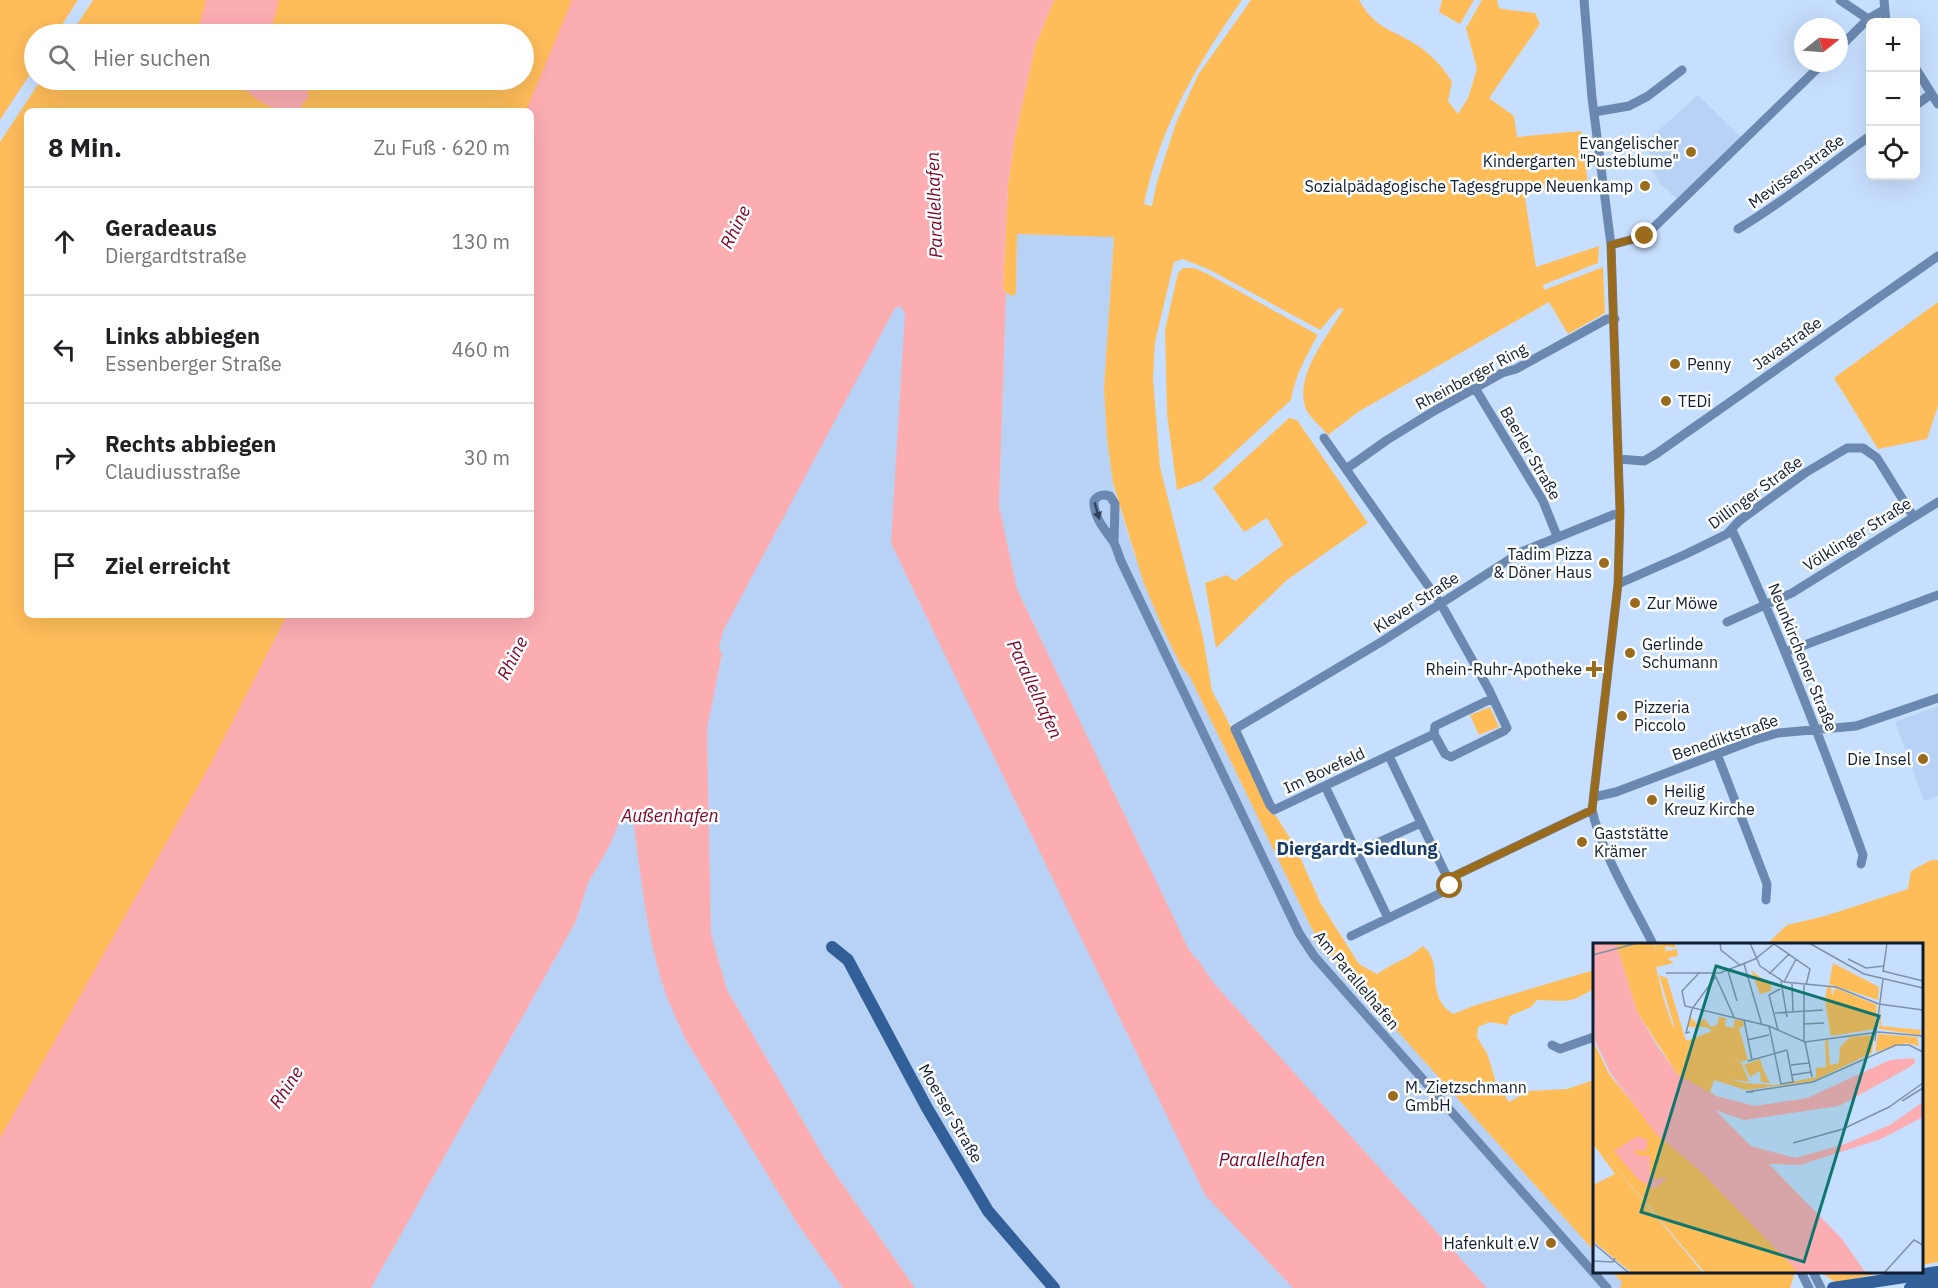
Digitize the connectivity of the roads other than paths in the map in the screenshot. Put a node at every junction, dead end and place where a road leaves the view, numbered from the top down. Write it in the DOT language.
graph roads {
  1 [pos="1584,0"];
  2 [pos="1840,0"];
  3 [pos="1884,5"];
  4 [pos="1867,18"];
  5 [pos="1869,18"];
  6 [pos="1866,21"];
  7 [pos="1848,39"];
  8 [pos="1682,70"];
  9 [pos="1814,72"];
  10 [pos="1918,72"];
  11 [pos="1931,94"];
  12 [pos="1920,102"];
  13 [pos="1938,104"];
  14 [pos="1594,112"];
  15 [pos="1866,139"];
  16 [pos="1738,230"];
  17 [pos="1611,245"];
  18 [pos="1938,256"];
  19 [pos="1615,319"];
  20 [pos="1475,388"];
  21 [pos="1324,438"];
  22 [pos="1619,459"];
  23 [pos="1346,469"];
  24 [pos="1938,502"];
  25 [pos="1620,512"];
  26 [pos="1913,516"];
  27 [pos="1732,530"];
  28 [pos="1557,536"];
  29 [pos="1114,543"];
  30 [pos="1618,584"];
  31 [pos="1938,595"];
  32 [pos="1441,604"];
  33 [pos="1766,604"];
  34 [pos="1727,622"];
  35 [pos="1786,652"];
  36 [pos="1493,698"];
  37 [pos="1938,698"];
  38 [pos="1235,729"];
  39 [pos="1817,730"];
  40 [pos="1434,734"];
  41 [pos="1717,754"];
  42 [pos="1389,756"];
  43 [pos="1325,786"];
  44 [pos="1594,797"];
  45 [pos="1592,810"];
  46 [pos="1420,823"];
  47 [pos="1356,852"];
  48 [pos="1861,864"];
  49 [pos="1448,879"];
  50 [pos="1766,900"];
  51 [pos="1388,918"];
  52 [pos="1351,936"];
  53 [pos="1652,943"];
  54 [pos="832,947"];
  55 [pos="1593,1037"];
  56 [pos="1552,1045"];
  57 [pos="1593,1272"];
  58 [pos="1938,1272"];
  59 [pos="1594,1273"];
  60 [pos="1802,1273"];
  61 [pos="1813,1273"];
  62 [pos="1938,1283"];
  63 [pos="1054,1288"];
  64 [pos="1607,1288"];
  65 [pos="1809,1288"];
  66 [pos="1821,1288"];
  67 [pos="1833,1288"];
  68 [pos="1910,1288"];
  1 -- 14 [label="street"];
  2 -- 4 [label="street"];
  3 -- 5 [label="street"];
  6 -- 7 [label="street"];
  8 -- 14 [label="street"];
  9 -- 17 [label="street"];
  10 -- 11 [label="street"];
  11 -- 12 [label="street"];
  11 -- 13 [label="street"];
  14 -- 17 [label="street"];
  15 -- 16 [label="street, Mevissenstraße"];
  17 -- 19 [label="street"];
  18 -- 22 [label="street, Javastraße"];
  19 -- 20 [label="street, Rheinberger Ring"];
  19 -- 22 [label="street"];
  20 -- 23 [label="street, Rheinberger Ring"];
  20 -- 28 [label="street, Baerler Straße"];
  21 -- 23 [label="street"];
  22 -- 25 [label="street"];
  23 -- 32 [label="street"];
  24 -- 26 [label="street, Völklinger Straße"];
  25 -- 28 [label="street, Klever Straße"];
  25 -- 30 [label="street"];
  26 -- 27 [label="street, Dillinger Straße"];
  26 -- 33 [label="street, Völklinger Straße"];
  27 -- 30 [label="street, Dillinger Straße"];
  27 -- 33 [label="street, Neunkirchener Straße"];
  28 -- 32 [label="street, Klever Straße"];
  29 -- 29 [label="street, Am Parallelhafen, one-way"];
  29 -- 57 [label="street, Am Parallelhafen"];
  30 -- 44 [label="street"];
  31 -- 35 [label="street"];
  32 -- 36 [label="street"];
  32 -- 38 [label="street, Klever Straße"];
  33 -- 34 [label="street, Völklinger Straße"];
  33 -- 35 [label="street, Neunkirchener Straße"];
  35 -- 39 [label="street, Neunkirchener Straße"];
  36 -- 40 [label="street, Im Bovefeld"];
  36 -- 40 [label="street"];
  37 -- 39 [label="street, Benediktstraße"];
  38 -- 43 [label="street, Im Bovefeld"];
  39 -- 41 [label="street, Benediktstraße"];
  39 -- 48 [label="street, Neunkirchener Straße"];
  40 -- 42 [label="street, Im Bovefeld"];
  41 -- 44 [label="street, Benediktstraße"];
  41 -- 50 [label="street"];
  42 -- 43 [label="street, Im Bovefeld"];
  42 -- 46 [label="street"];
  43 -- 47 [label="street"];
  44 -- 45 [label="street"];
  45 -- 49 [label="street"];
  45 -- 53 [label="street"];
  46 -- 47 [label="street"];
  46 -- 49 [label="street"];
  47 -- 51 [label="street"];
  49 -- 51 [label="street"];
  51 -- 52 [label="street"];
  54 -- 63 [label="street, Moerser Straße"];
  55 -- 56 [label="street"];
  58 -- 67 [label="street"];
  59 -- 64 [label="street, Am Parallelhafen"];
  60 -- 65 [label="street"];
  61 -- 66 [label="street"];
  62 -- 68 [label="street"];
}
